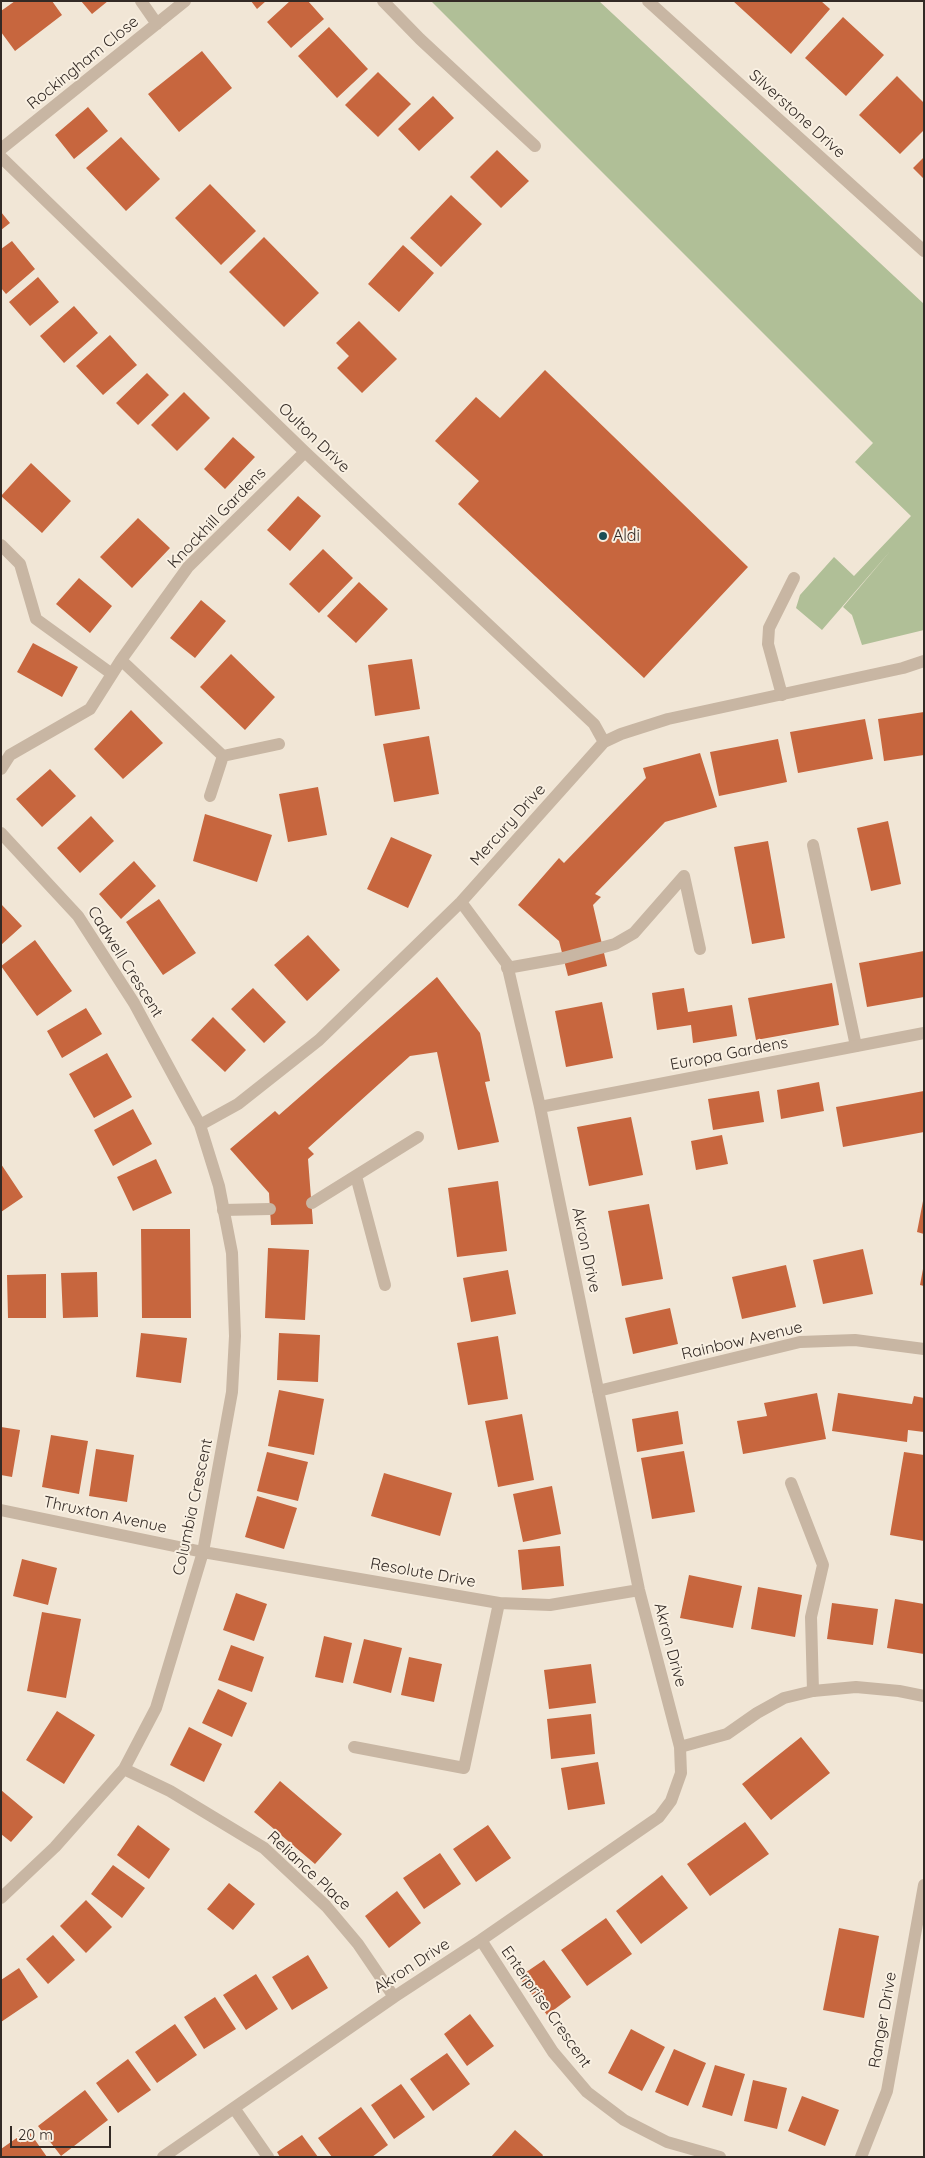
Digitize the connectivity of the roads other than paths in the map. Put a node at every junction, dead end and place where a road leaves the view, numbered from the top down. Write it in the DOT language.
graph roads {
  1 [pos="141,1"];
  2 [pos="185,1"];
  3 [pos="383,1"];
  4 [pos="648,1"];
  5 [pos="157,24"];
  6 [pos="535,146"];
  7 [pos="1,149"];
  8 [pos="1,157"];
  9 [pos="924,251"];
  10 [pos="305,452"];
  11 [pos="1,545"];
  12 [pos="794,578"];
  13 [pos="121,660"];
  14 [pos="924,660"];
  15 [pos="903,668"];
  16 [pos="924,668"];
  17 [pos="112,674"];
  18 [pos="782,695"];
  19 [pos="604,742"];
  20 [pos="279,744"];
  21 [pos="223,756"];
  22 [pos="1,769"];
  23 [pos="210,796"];
  24 [pos="1,833"];
  25 [pos="813,845"];
  26 [pos="461,902"];
  27 [pos="700,949"];
  28 [pos="507,968"];
  29 [pos="924,1033"];
  30 [pos="856,1046"];
  31 [pos="540,1107"];
  32 [pos="200,1125"];
  33 [pos="418,1136"];
  34 [pos="356,1176"];
  35 [pos="312,1203"];
  36 [pos="270,1209"];
  37 [pos="223,1210"];
  38 [pos="385,1285"];
  39 [pos="924,1348"];
  40 [pos="598,1391"];
  41 [pos="791,1483"];
  42 [pos="1,1510"];
  43 [pos="203,1552"];
  44 [pos="639,1590"];
  45 [pos="499,1603"];
  46 [pos="813,1691"];
  47 [pos="924,1696"];
  48 [pos="354,1747"];
  49 [pos="680,1747"];
  50 [pos="124,1769"];
  51 [pos="924,1885"];
  52 [pos="1,1898"];
  53 [pos="481,1940"];
  54 [pos="394,1997"];
  55 [pos="234,2108"];
  56 [pos="163,2157"];
  57 [pos="268,2157"];
  58 [pos="720,2157"];
  59 [pos="861,2157"];
  1 -- 5 [label="street"];
  2 -- 5 [label="street, Rockingham Close"];
  3 -- 6 [label="street"];
  4 -- 9 [label="street, Silverstone Drive"];
  5 -- 7 [label="street, Rockingham Close"];
  8 -- 10 [label="street, Oulton Drive"];
  10 -- 13 [label="street, Knockhill Gardens"];
  10 -- 19 [label="street, Oulton Drive"];
  11 -- 17 [label="street"];
  12 -- 18 [label="street"];
  13 -- 17 [label="street, Knockhill Gardens"];
  13 -- 21 [label="street"];
  14 -- 15 [label="street, Mercury Drive"];
  15 -- 16 [label="street, Mercury Drive"];
  15 -- 18 [label="street, Mercury Drive"];
  17 -- 22 [label="street, Knockhill Gardens"];
  18 -- 19 [label="street, Mercury Drive"];
  19 -- 26 [label="street, Mercury Drive"];
  20 -- 21 [label="street"];
  21 -- 23 [label="street"];
  24 -- 32 [label="street, Cadwell Crescent"];
  25 -- 30 [label="street"];
  26 -- 28 [label="street, Akron Drive"];
  26 -- 32 [label="street, Mercury Drive"];
  27 -- 28 [label="street"];
  28 -- 31 [label="street, Akron Drive"];
  29 -- 30 [label="street, Europa Gardens"];
  30 -- 31 [label="street, Europa Gardens"];
  31 -- 40 [label="street, Akron Drive"];
  32 -- 37 [label="street, Columbia Crescent"];
  33 -- 34 [label="street"];
  34 -- 35 [label="street"];
  34 -- 38 [label="street"];
  36 -- 37 [label="street"];
  37 -- 43 [label="street, Columbia Crescent"];
  39 -- 40 [label="street, Rainbow Avenue"];
  40 -- 44 [label="street, Akron Drive"];
  41 -- 46 [label="street"];
  42 -- 43 [label="street, Thruxton Avenue"];
  43 -- 45 [label="street, Resolute Drive"];
  43 -- 50 [label="street, Columbia Crescent"];
  44 -- 45 [label="street, Resolute Drive"];
  44 -- 49 [label="street, Akron Drive"];
  45 -- 48 [label="street"];
  46 -- 47 [label="street"];
  46 -- 49 [label="street"];
  49 -- 53 [label="street, Akron Drive"];
  50 -- 52 [label="street, Columbia Crescent"];
  50 -- 54 [label="street, Reliance Place"];
  51 -- 59 [label="street, Ranger Drive"];
  53 -- 54 [label="street, Akron Drive"];
  53 -- 58 [label="street, Enterprise Crescent"];
  54 -- 55 [label="street, Akron Drive"];
  55 -- 56 [label="street, Akron Drive"];
  55 -- 57 [label="street"];
}
